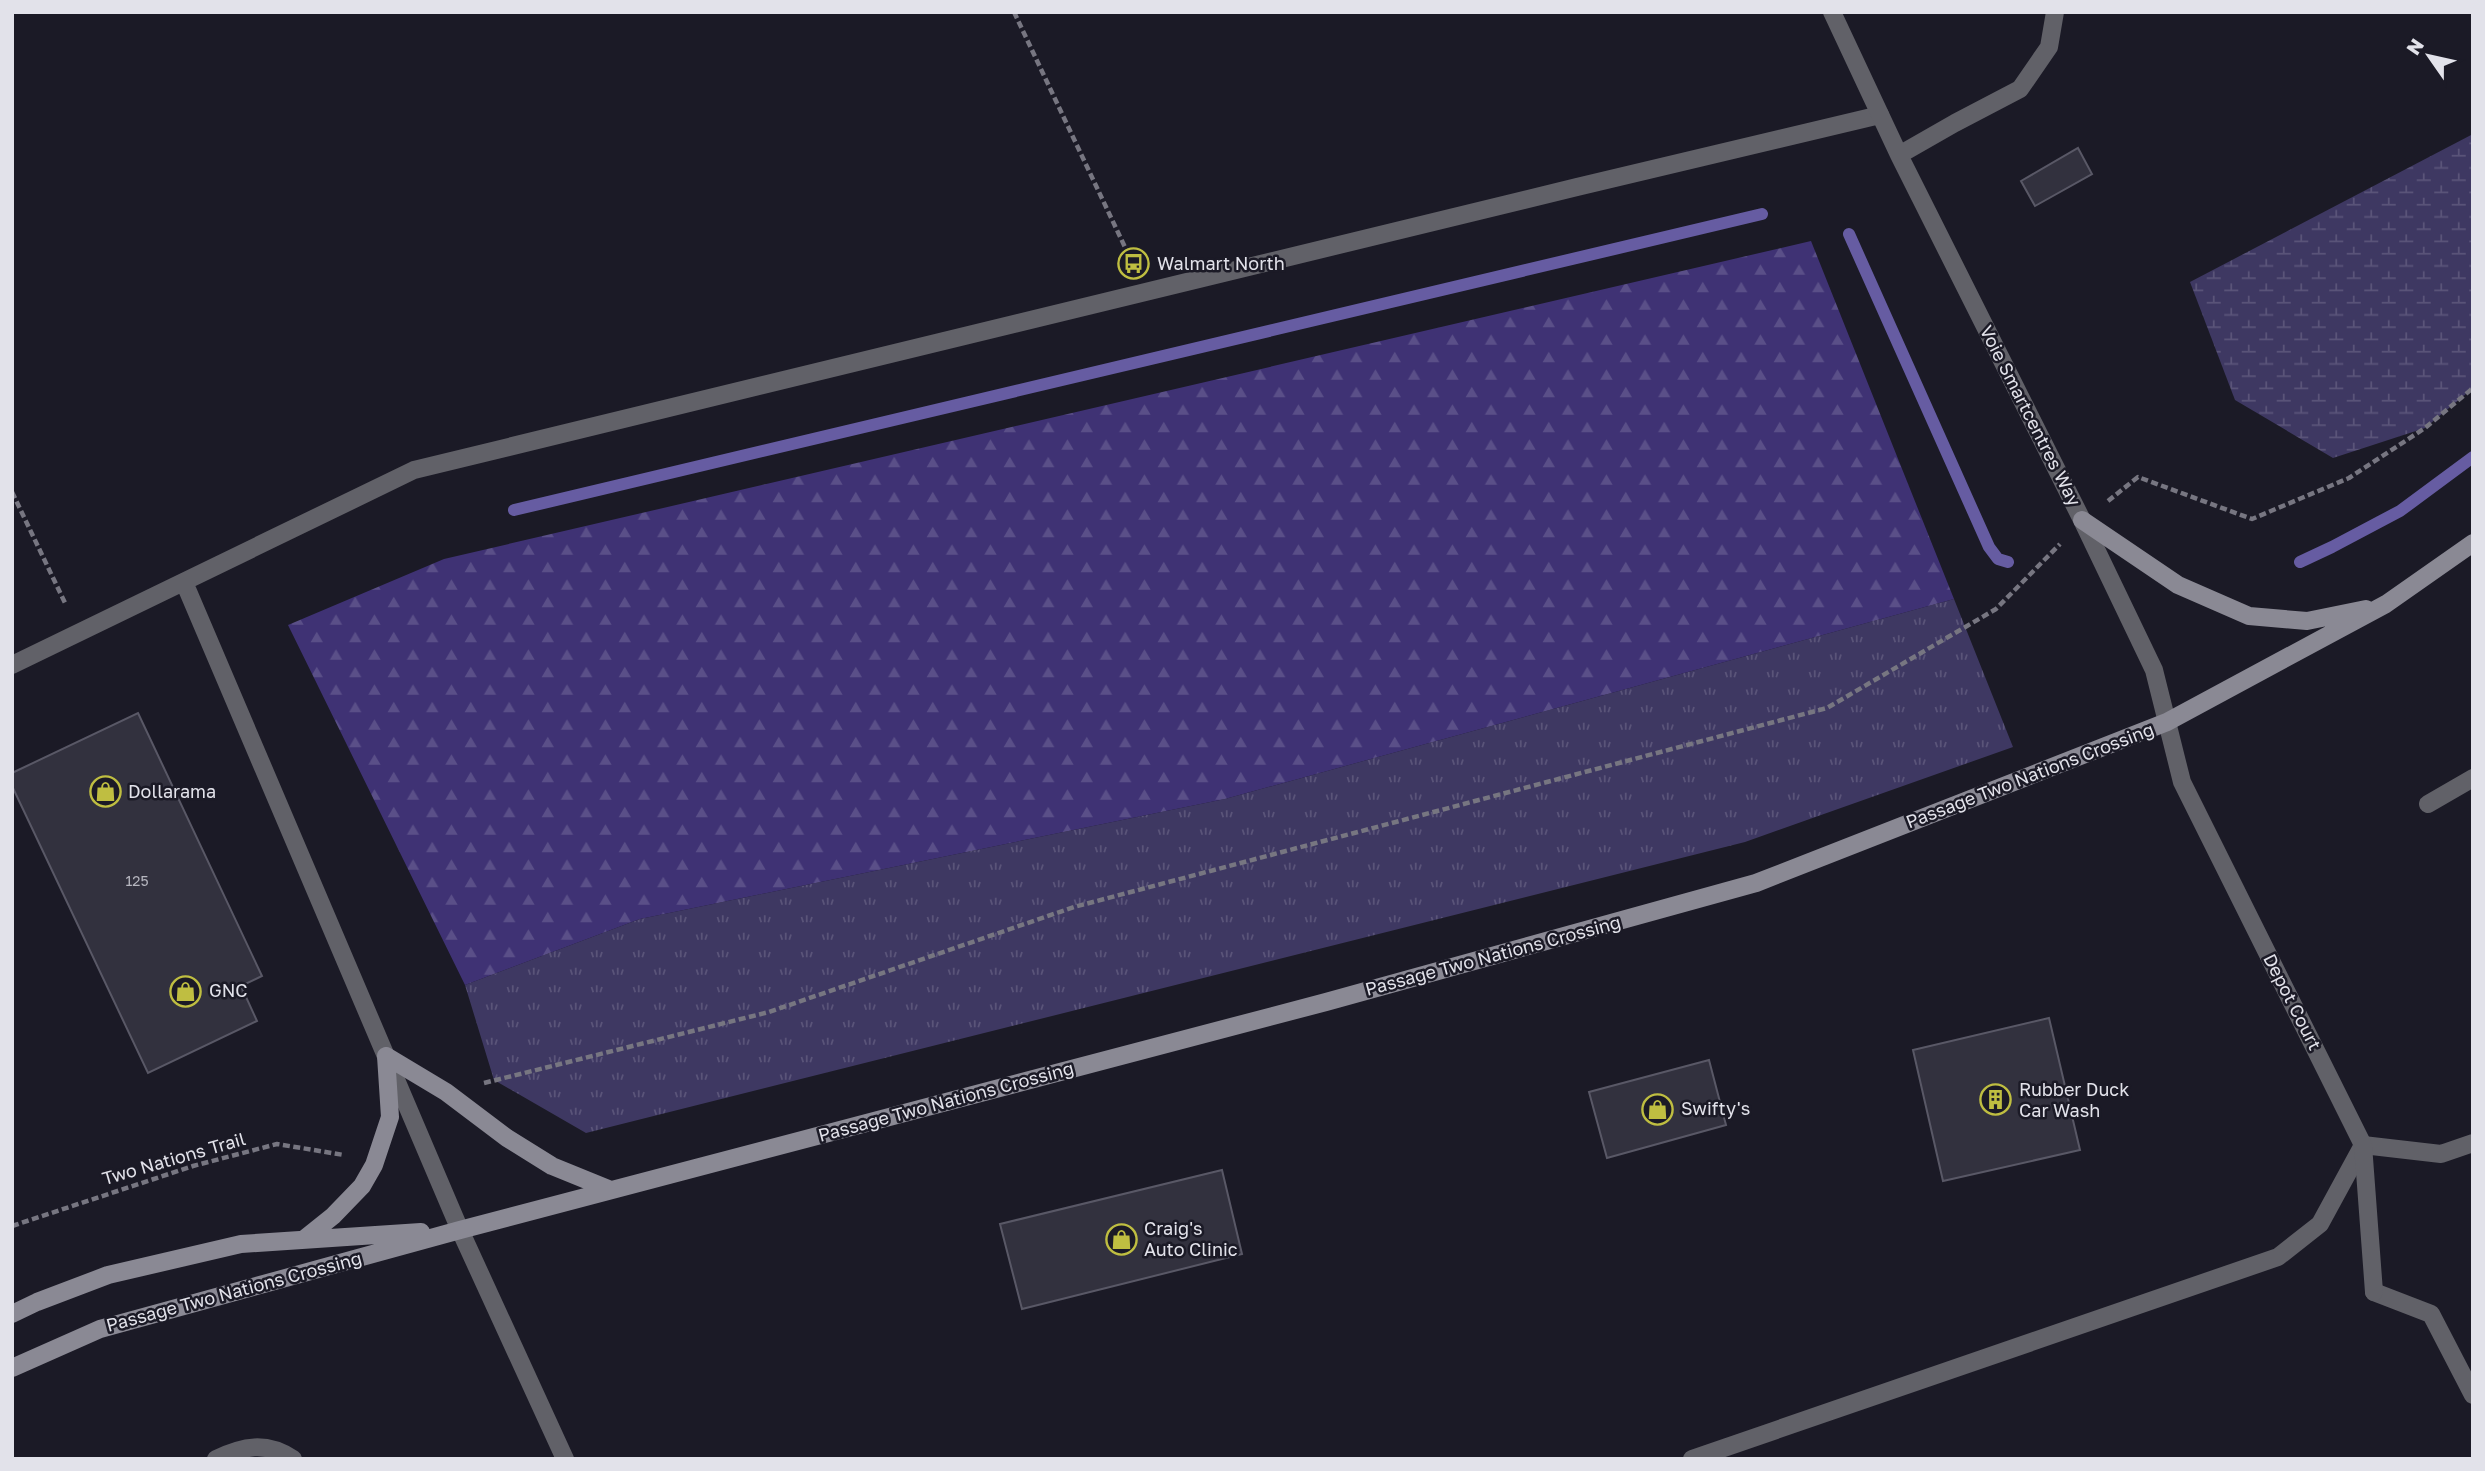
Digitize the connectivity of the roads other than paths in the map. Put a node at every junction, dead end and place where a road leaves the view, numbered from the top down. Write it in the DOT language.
graph roads {
  1 [pos="1832,12"];
  2 [pos="2055,12"];
  3 [pos="1881,115"];
  4 [pos="1899,155"];
  5 [pos="2082,520"];
  6 [pos="2473,542"];
  7 [pos="184,582"];
  8 [pos="2386,604"];
  9 [pos="12,665"];
  10 [pos="2167,722"];
  11 [pos="2473,778"];
  12 [pos="2428,804"];
  13 [pos="386,1056"];
  14 [pos="2473,1143"];
  15 [pos="2363,1145"];
  16 [pos="611,1190"];
  17 [pos="460,1230"];
  18 [pos="303,1240"];
  19 [pos="12,1314"];
  20 [pos="12,1368"];
  21 [pos="2473,1395"];
  22 [pos="1727,1455"];
  23 [pos="216,1459"];
  24 [pos="293,1459"];
  25 [pos="565,1459"];
  26 [pos="1692,1459"];
  1 -- 3 [label="street"];
  2 -- 4 [label="street"];
  3 -- 4 [label="street, Voie Smartcentres Way"];
  3 -- 7 [label="street"];
  4 -- 5 [label="street, Voie Smartcentres Way"];
  5 -- 8 [label="main road"];
  5 -- 10 [label="street, Voie Smartcentres Way"];
  6 -- 8 [label="main road, Passage Two Nations Crossing"];
  7 -- 9 [label="street"];
  7 -- 13 [label="street"];
  8 -- 10 [label="main road, Passage Two Nations Crossing"];
  10 -- 15 [label="street, Depot Court"];
  10 -- 16 [label="main road, Passage Two Nations Crossing"];
  11 -- 12 [label="street"];
  13 -- 16 [label="main road"];
  13 -- 17 [label="street"];
  13 -- 18 [label="main road"];
  14 -- 15 [label="street"];
  15 -- 21 [label="street, Depot Court"];
  15 -- 22 [label="street"];
  16 -- 17 [label="main road, Passage Two Nations Crossing"];
  17 -- 18 [label="main road, Passage Two Nations Crossing"];
  17 -- 20 [label="main road, Passage Two Nations Crossing"];
  17 -- 25 [label="street"];
  18 -- 19 [label="main road, Passage Two Nations Crossing"];
  22 -- 26 [label="street"];
  23 -- 24 [label="street"];
}
